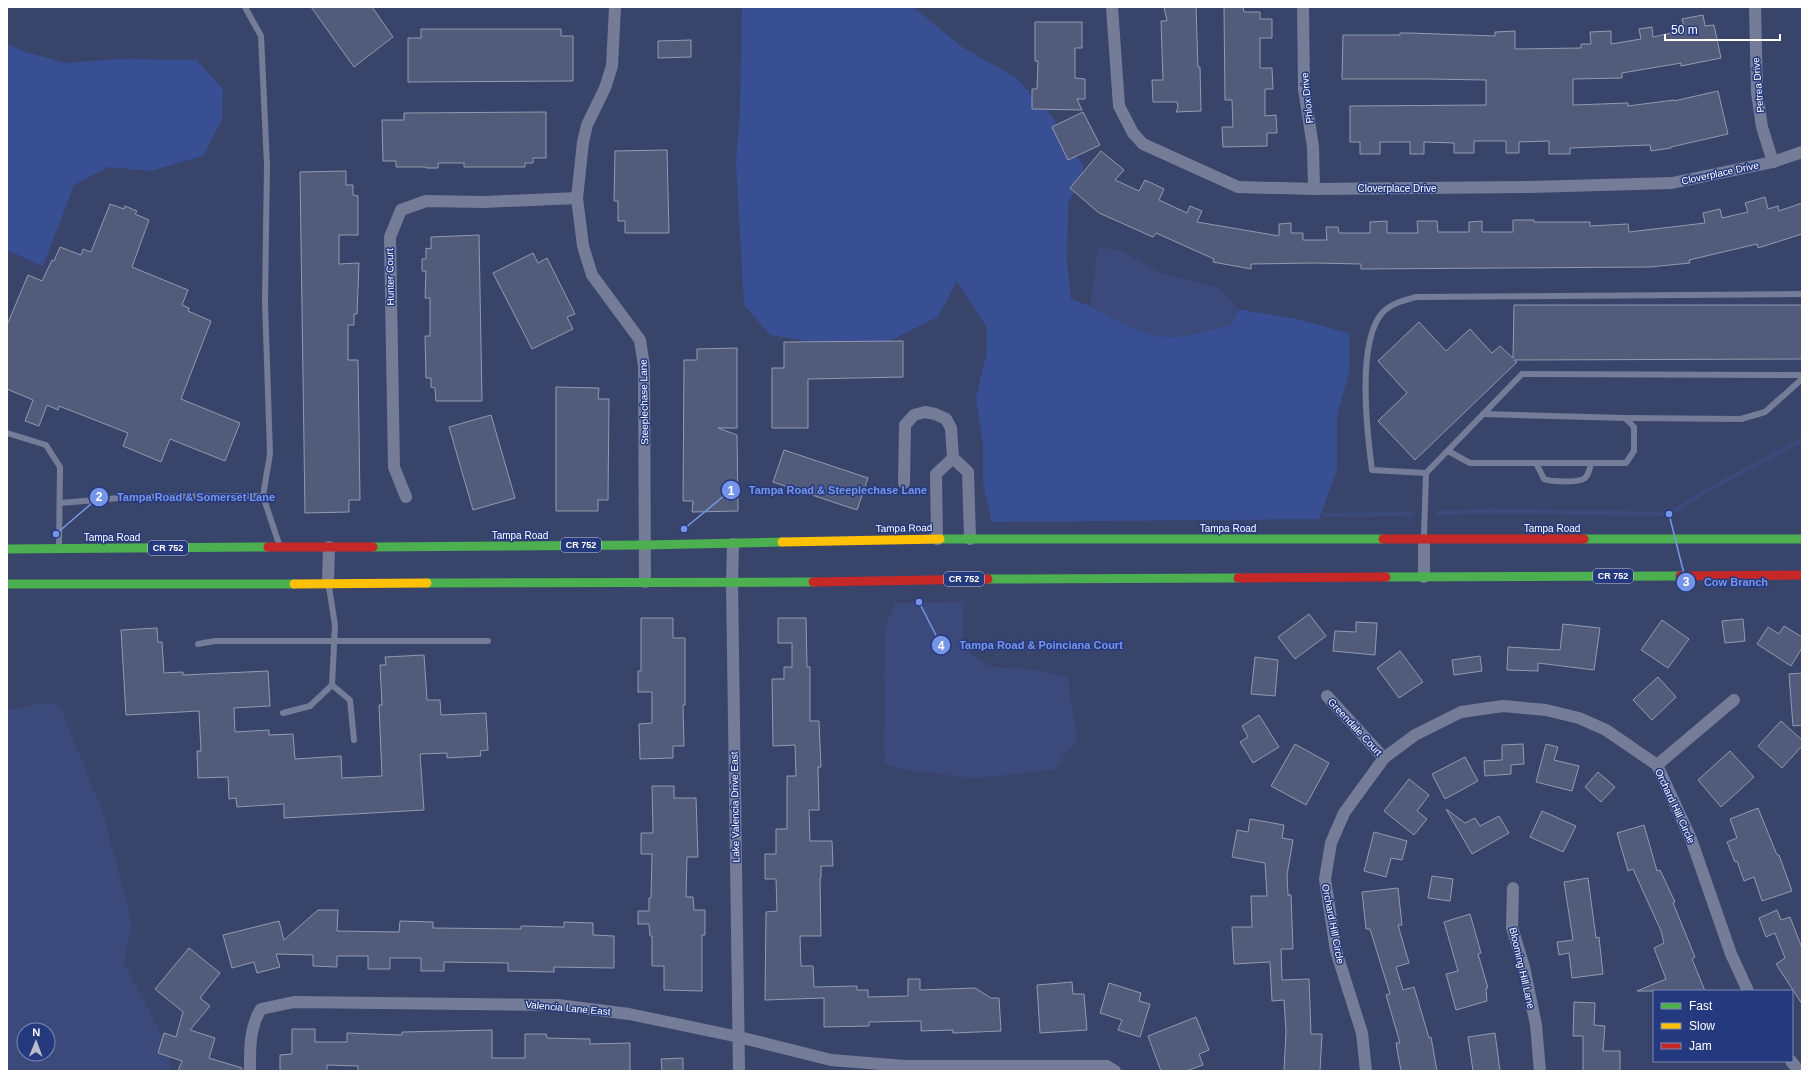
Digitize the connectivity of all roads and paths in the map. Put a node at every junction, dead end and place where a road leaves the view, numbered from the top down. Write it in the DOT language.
graph roads {
  1 [pos="245,7"];
  2 [pos="615,7"];
  3 [pos="1112,7"];
  4 [pos="1303,7"];
  5 [pos="1755,7"];
  6 [pos="1802,152"];
  7 [pos="1773,162"];
  8 [pos="1314,189"];
  9 [pos="577,198"];
  10 [pos="1802,294"];
  11 [pos="1802,375"];
  12 [pos="1802,379"];
  13 [pos="1483,414"];
  14 [pos="1625,418"];
  15 [pos="7,433"];
  16 [pos="1448,451"];
  17 [pos="953,458"];
  18 [pos="1536,463"];
  19 [pos="1591,463"];
  20 [pos="1426,473"];
  21 [pos="904,483"];
  22 [pos="263,496"];
  23 [pos="406,497"];
  24 [pos="60,503"];
  25 [pos="937,538"];
  26 [pos="970,539"];
  27 [pos="1802,539"];
  28 [pos="1424,540"];
  29 [pos="733,544"];
  30 [pos="645,545"];
  31 [pos="280,547"];
  32 [pos="329,547"];
  33 [pos="59,548"];
  34 [pos="7,549"];
  35 [pos="1802,575"];
  36 [pos="1424,577"];
  37 [pos="646,582"];
  38 [pos="328,583"];
  39 [pos="732,583"];
  40 [pos="7,584"];
  41 [pos="334,641"];
  42 [pos="488,641"];
  43 [pos="198,644"];
  44 [pos="332,685"];
  45 [pos="1327,696"];
  46 [pos="1734,700"];
  47 [pos="283,713"];
  48 [pos="354,740"];
  49 [pos="1384,758"];
  50 [pos="1657,765"];
  51 [pos="1513,888"];
  52 [pos="1748,990"];
  53 [pos="739,1037"];
  54 [pos="935,1069"];
  55 [pos="250,1071"];
  56 [pos="739,1071"];
  57 [pos="1115,1071"];
  58 [pos="1366,1071"];
  59 [pos="1540,1071"];
  1 -- 22 [label="lane"];
  2 -- 9 [label="street, Steeplechase Lane"];
  3 -- 8 [label="street, Cloverplace Drive"];
  4 -- 8 [label="street, Phlox Drive"];
  5 -- 7 [label="street, Petrea Drive"];
  6 -- 7 [label="street, Cloverplace Drive"];
  7 -- 8 [label="street, Cloverplace Drive"];
  9 -- 23 [label="street, Hunter Court"];
  9 -- 30 [label="street, Steeplechase Lane"];
  10 -- 20 [label="lane"];
  11 -- 13 [label="lane"];
  12 -- 14 [label="lane"];
  13 -- 14 [label="lane"];
  13 -- 16 [label="lane"];
  14 -- 19 [label="lane"];
  15 -- 24 [label="lane"];
  16 -- 18 [label="lane"];
  16 -- 20 [label="lane"];
  17 -- 21 [label="street"];
  17 -- 25 [label="street"];
  17 -- 26 [label="street"];
  18 -- 19 [label="lane"];
  18 -- 19 [label="lane"];
  20 -- 28 [label="lane"];
  22 -- 24 [label="lane"];
  22 -- 31 [label="lane"];
  24 -- 33 [label="lane"];
  25 -- 26 [label="main road, Tampa Road / CR 752"];
  25 -- 29 [label="main road, Tampa Road / CR 752"];
  26 -- 28 [label="main road, Tampa Road / CR 752"];
  27 -- 28 [label="main road, Tampa Road / CR 752"];
  28 -- 36 [label="street"];
  29 -- 30 [label="main road, Tampa Road / CR 752"];
  29 -- 39 [label="street, Lake Valencia Drive East"];
  30 -- 32 [label="main road, Tampa Road / CR 752"];
  30 -- 37 [label="street, Steeplechase Lane"];
  31 -- 32 [label="main road, Tampa Road / CR 752"];
  31 -- 33 [label="main road, Tampa Road / CR 752"];
  32 -- 38 [label="street"];
  33 -- 34 [label="main road, Tampa Road / CR 752"];
  35 -- 36 [label="main road, CR 752"];
  36 -- 39 [label="main road, CR 752"];
  37 -- 38 [label="main road, CR 752"];
  37 -- 39 [label="main road, CR 752"];
  38 -- 40 [label="main road, CR 752"];
  38 -- 41 [label="lane"];
  39 -- 53 [label="street, Lake Valencia Drive East"];
  41 -- 42 [label="lane"];
  41 -- 43 [label="lane"];
  41 -- 44 [label="lane"];
  44 -- 47 [label="lane"];
  44 -- 48 [label="lane"];
  45 -- 49 [label="street, Greendale Court"];
  46 -- 50 [label="street"];
  49 -- 50 [label="street, Orchard Hill Circle"];
  49 -- 58 [label="street, Orchard Hill Circle"];
  50 -- 52 [label="street, Orchard Hill Circle"];
  51 -- 59 [label="street, Blooming Hill Lane"];
  53 -- 54 [label="street, Valencia Lane East"];
  53 -- 55 [label="street, Valencia Lane East"];
  53 -- 56 [label="street, Lake Valencia Drive East"];
  54 -- 57 [label="street, Valencia Lane East"];
}
